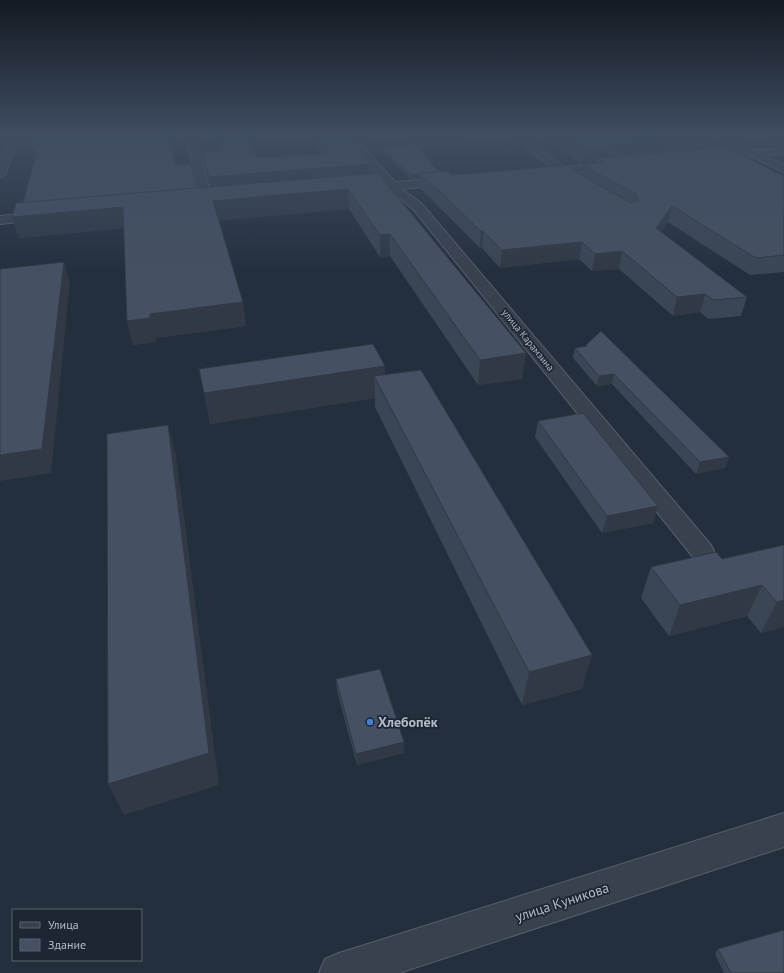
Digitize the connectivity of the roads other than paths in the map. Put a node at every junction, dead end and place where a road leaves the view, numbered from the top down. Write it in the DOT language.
graph roads {
  1 [pos="204,181"];
  2 [pos="388,181"];
  3 [pos="446,181"];
  4 [pos="392,186"];
  5 [pos="346,190"];
  6 [pos="193,203"];
  7 [pos="55,215"];
  8 [pos="0,220"];
  9 [pos="702,551"];
  10 [pos="784,830"];
  11 [pos="400,963"];
  12 [pos="339,973"];
  1 -- 6 [label="street"];
  2 -- 4 [label="street, улица Карамзина"];
  3 -- 4 [label="street"];
  4 -- 5 [label="street"];
  4 -- 9 [label="street, улица Карамзина"];
  7 -- 8 [label="street"];
  10 -- 11 [label="street, улица Куникова"];
  11 -- 12 [label="street, улица Куникова"];
}
